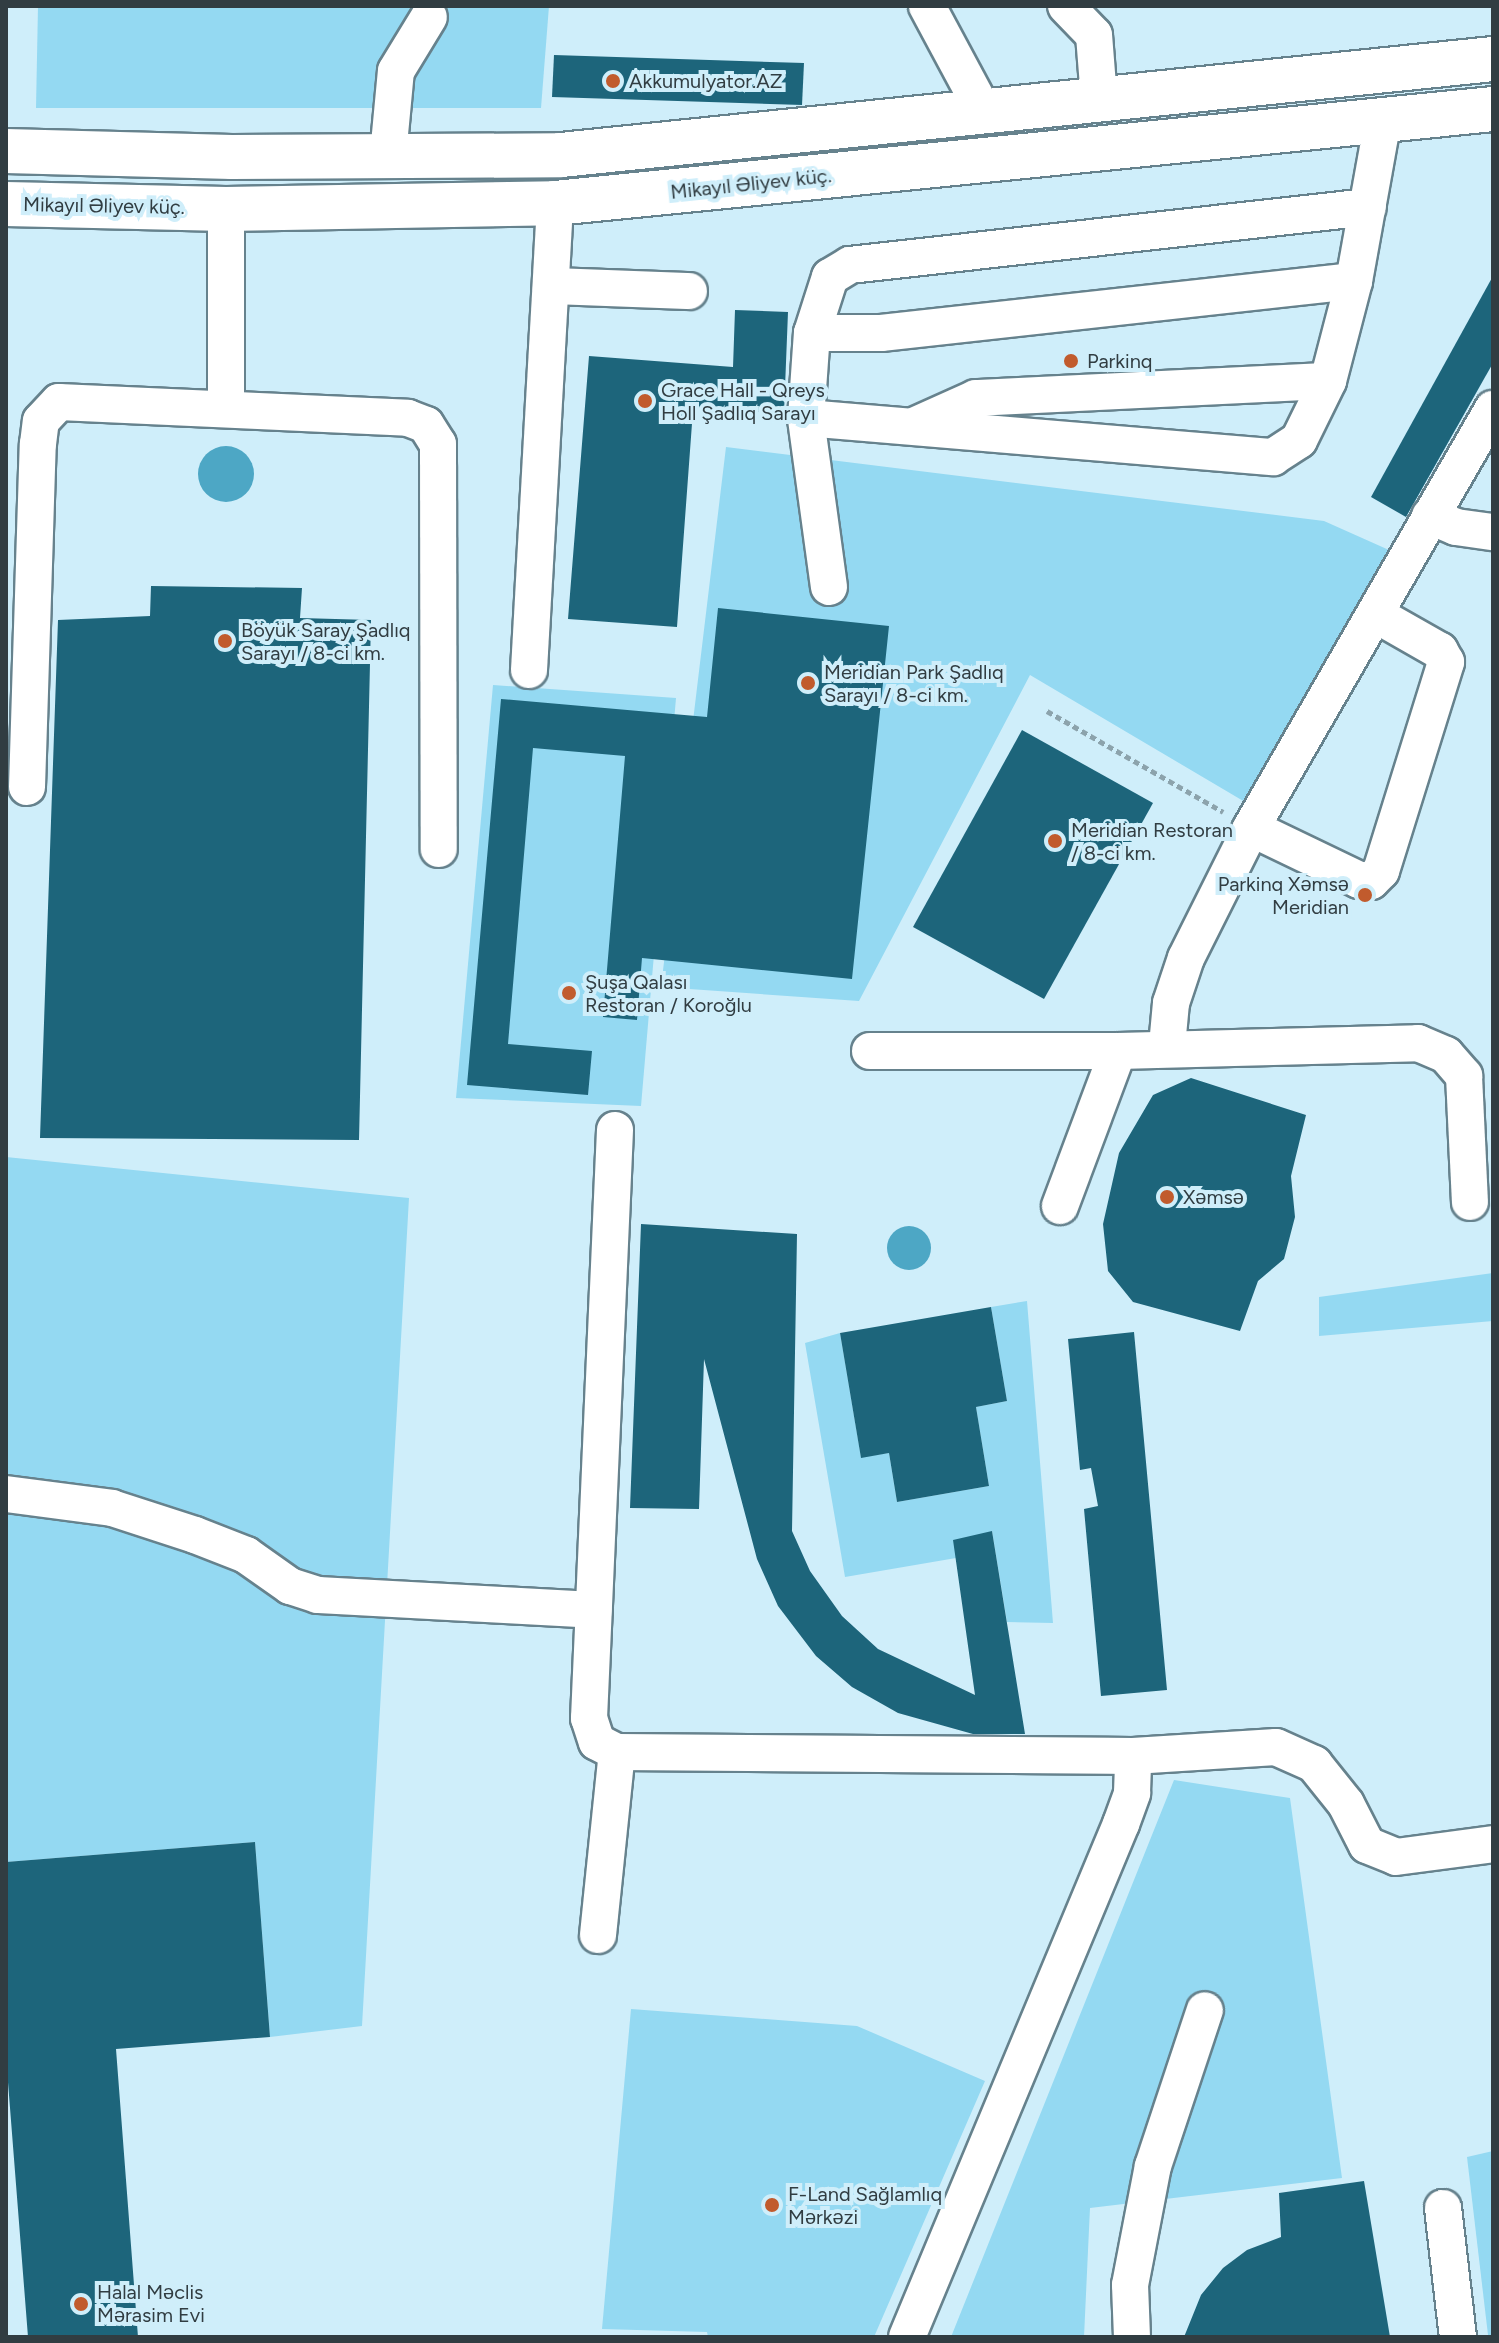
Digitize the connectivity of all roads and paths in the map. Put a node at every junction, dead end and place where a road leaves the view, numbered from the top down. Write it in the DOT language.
graph roads {
  1 [pos="927,6"];
  2 [pos="1066,6"];
  3 [pos="429,17"];
  4 [pos="1493,59"];
  5 [pos="1099,99"];
  6 [pos="1493,109"];
  7 [pos="985,114"];
  8 [pos="1383,120"];
  9 [pos="6,151"];
  10 [pos="388,155"];
  11 [pos="555,203"];
  12 [pos="6,204"];
  13 [pos="1368,207"];
  14 [pos="226,209"];
  15 [pos="1354,281"];
  16 [pos="551,286"];
  17 [pos="689,291"];
  18 [pos="812,333"];
  19 [pos="1328,381"];
  20 [pos="226,409"];
  21 [pos="1493,409"];
  22 [pos="806,418"];
  23 [pos="914,426"];
  24 [pos="1430,516"];
  25 [pos="1493,532"];
  26 [pos="829,587"];
  27 [pos="1375,614"];
  28 [pos="529,670"];
  29 [pos="1047,711"];
  30 [pos="27,787"];
  31 [pos="1251,828"];
  32 [pos="439,849"];
  33 [pos="1167,1046"];
  34 [pos="870,1051"];
  35 [pos="1118,1051"];
  36 [pos="615,1130"];
  37 [pos="1470,1202"];
  38 [pos="1060,1206"];
  39 [pos="6,1494"];
  40 [pos="594,1610"];
  41 [pos="617,1752"];
  42 [pos="1133,1756"];
  43 [pos="1493,1844"];
  44 [pos="598,1935"];
  45 [pos="1205,2010"];
  46 [pos="1443,2208"];
  47 [pos="907,2337"];
  48 [pos="1132,2337"];
  49 [pos="1458,2337"];
  1 -- 7 [label="lane"];
  2 -- 5 [label="lane"];
  3 -- 10 [label="lane"];
  4 -- 5 [label="main road"];
  5 -- 7 [label="main road"];
  6 -- 8 [label="main road, Mikayıl Əliyev küç."];
  7 -- 10 [label="main road"];
  8 -- 11 [label="main road, Mikayıl Əliyev küç."];
  8 -- 13 [label="lane"];
  9 -- 10 [label="main road"];
  11 -- 14 [label="main road, Mikayıl Əliyev küç."];
  11 -- 16 [label="lane"];
  12 -- 14 [label="main road, Mikayıl Əliyev küç."];
  13 -- 15 [label="lane"];
  13 -- 18 [label="lane"];
  14 -- 20 [label="lane"];
  15 -- 18 [label="lane"];
  15 -- 19 [label="lane"];
  16 -- 17 [label="lane"];
  16 -- 28 [label="lane"];
  18 -- 22 [label="lane"];
  19 -- 23 [label="lane"];
  19 -- 23 [label="lane"];
  20 -- 30 [label="lane"];
  20 -- 32 [label="lane"];
  21 -- 24 [label="lane"];
  22 -- 23 [label="lane"];
  22 -- 26 [label="lane"];
  24 -- 25 [label="lane"];
  24 -- 27 [label="lane"];
  27 -- 31 [label="lane"];
  27 -- 31 [label="lane"];
  29 -- 31 [label="path"];
  31 -- 33 [label="lane"];
  33 -- 35 [label="lane"];
  33 -- 37 [label="lane"];
  34 -- 35 [label="lane"];
  35 -- 38 [label="lane"];
  36 -- 40 [label="lane"];
  39 -- 40 [label="lane"];
  40 -- 41 [label="lane"];
  41 -- 42 [label="lane"];
  41 -- 44 [label="lane"];
  42 -- 43 [label="lane"];
  42 -- 47 [label="lane"];
  45 -- 48 [label="lane"];
  46 -- 49 [label="lane"];
}
